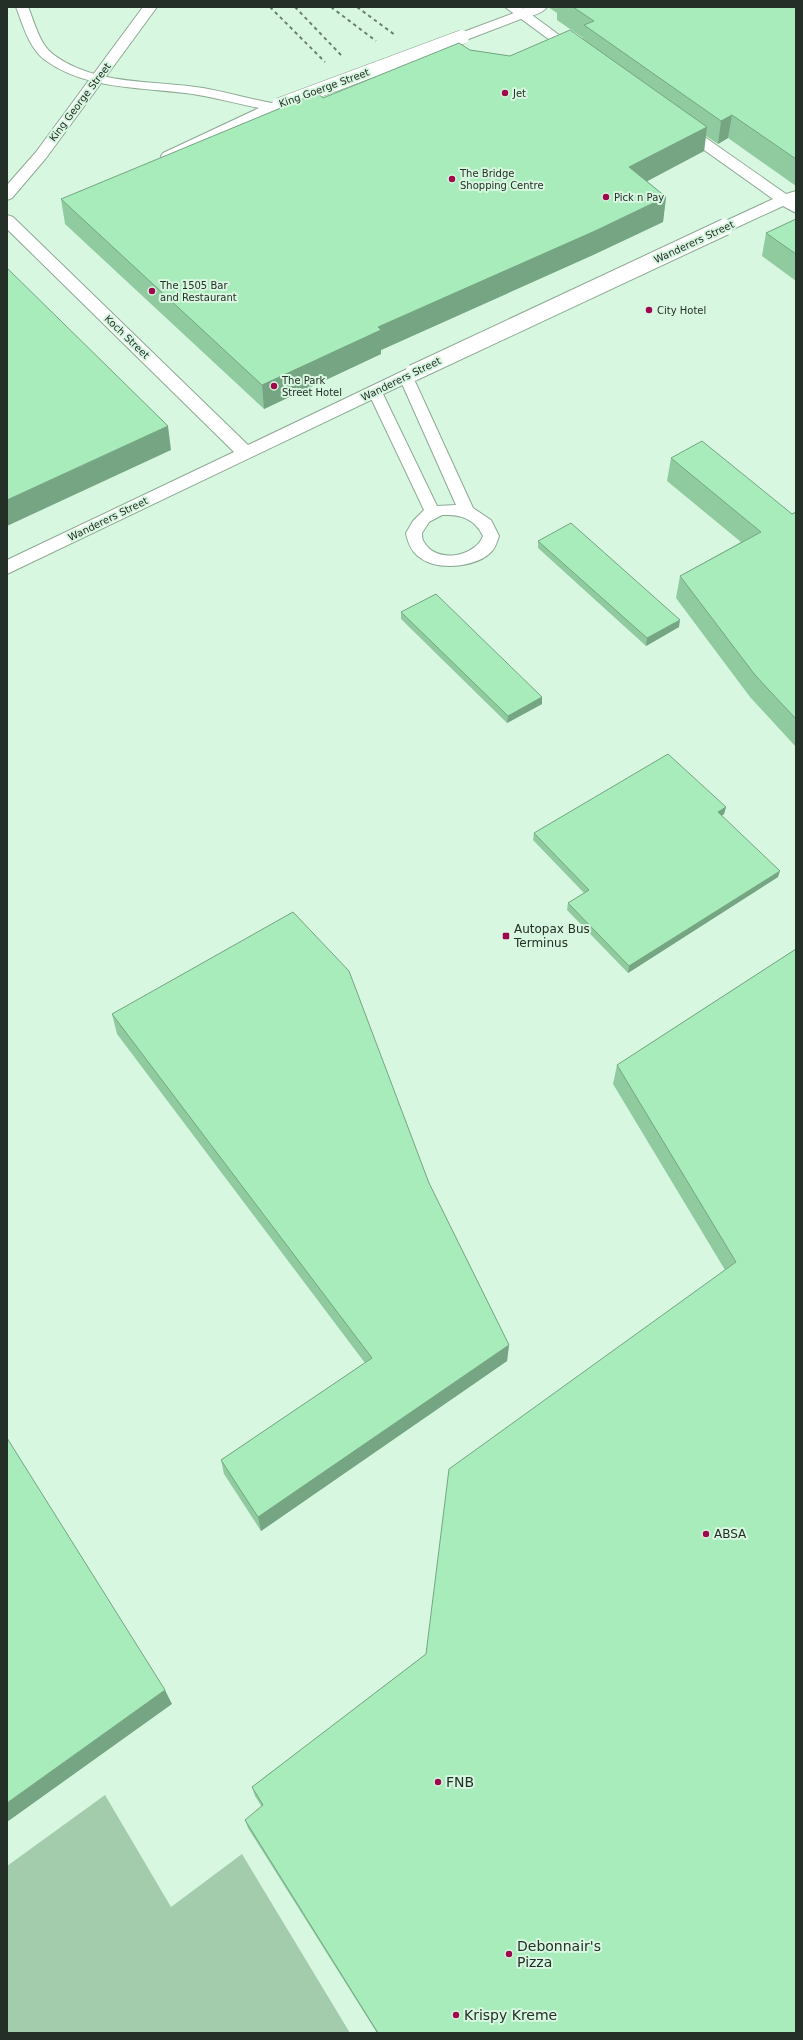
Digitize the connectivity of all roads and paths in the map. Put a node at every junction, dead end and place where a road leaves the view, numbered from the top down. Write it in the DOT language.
graph roads {
  1 [pos="22,7"];
  2 [pos="150,7"];
  3 [pos="540,7"];
  4 [pos="517,11"];
  5 [pos="593,64"];
  6 [pos="98,78"];
  7 [pos="276,106"];
  8 [pos="670,118"];
  9 [pos="168,156"];
  10 [pos="7,195"];
  11 [pos="792,201"];
  12 [pos="7,220"];
  13 [pos="410,375"];
  14 [pos="375,392"];
  15 [pos="246,453"];
  16 [pos="467,511"];
  17 [pos="432,512"];
  18 [pos="7,568"];
  1 -- 6 [label="lane, King Goerge Street"];
  2 -- 6 [label="street, King George Street"];
  3 -- 4 [label="street, King Goerge Street"];
  4 -- 5 [label="street"];
  4 -- 7 [label="lane, King Goerge Street, bridge"];
  6 -- 7 [label="lane, King Goerge Street"];
  6 -- 10 [label="street, King George Street"];
  7 -- 9 [label="lane"];
  8 -- 11 [label="street"];
  11 -- 13 [label="street, Wanderers Street, bridge"];
  12 -- 15 [label="street, Koch Street"];
  13 -- 14 [label="street, Wanderers Street"];
  13 -- 16 [label="lane"];
  14 -- 15 [label="street, Wanderers Street"];
  14 -- 17 [label="lane"];
  15 -- 18 [label="street, Wanderers Street"];
  16 -- 17 [label="lane"];
  16 -- 17 [label="lane"];
}
